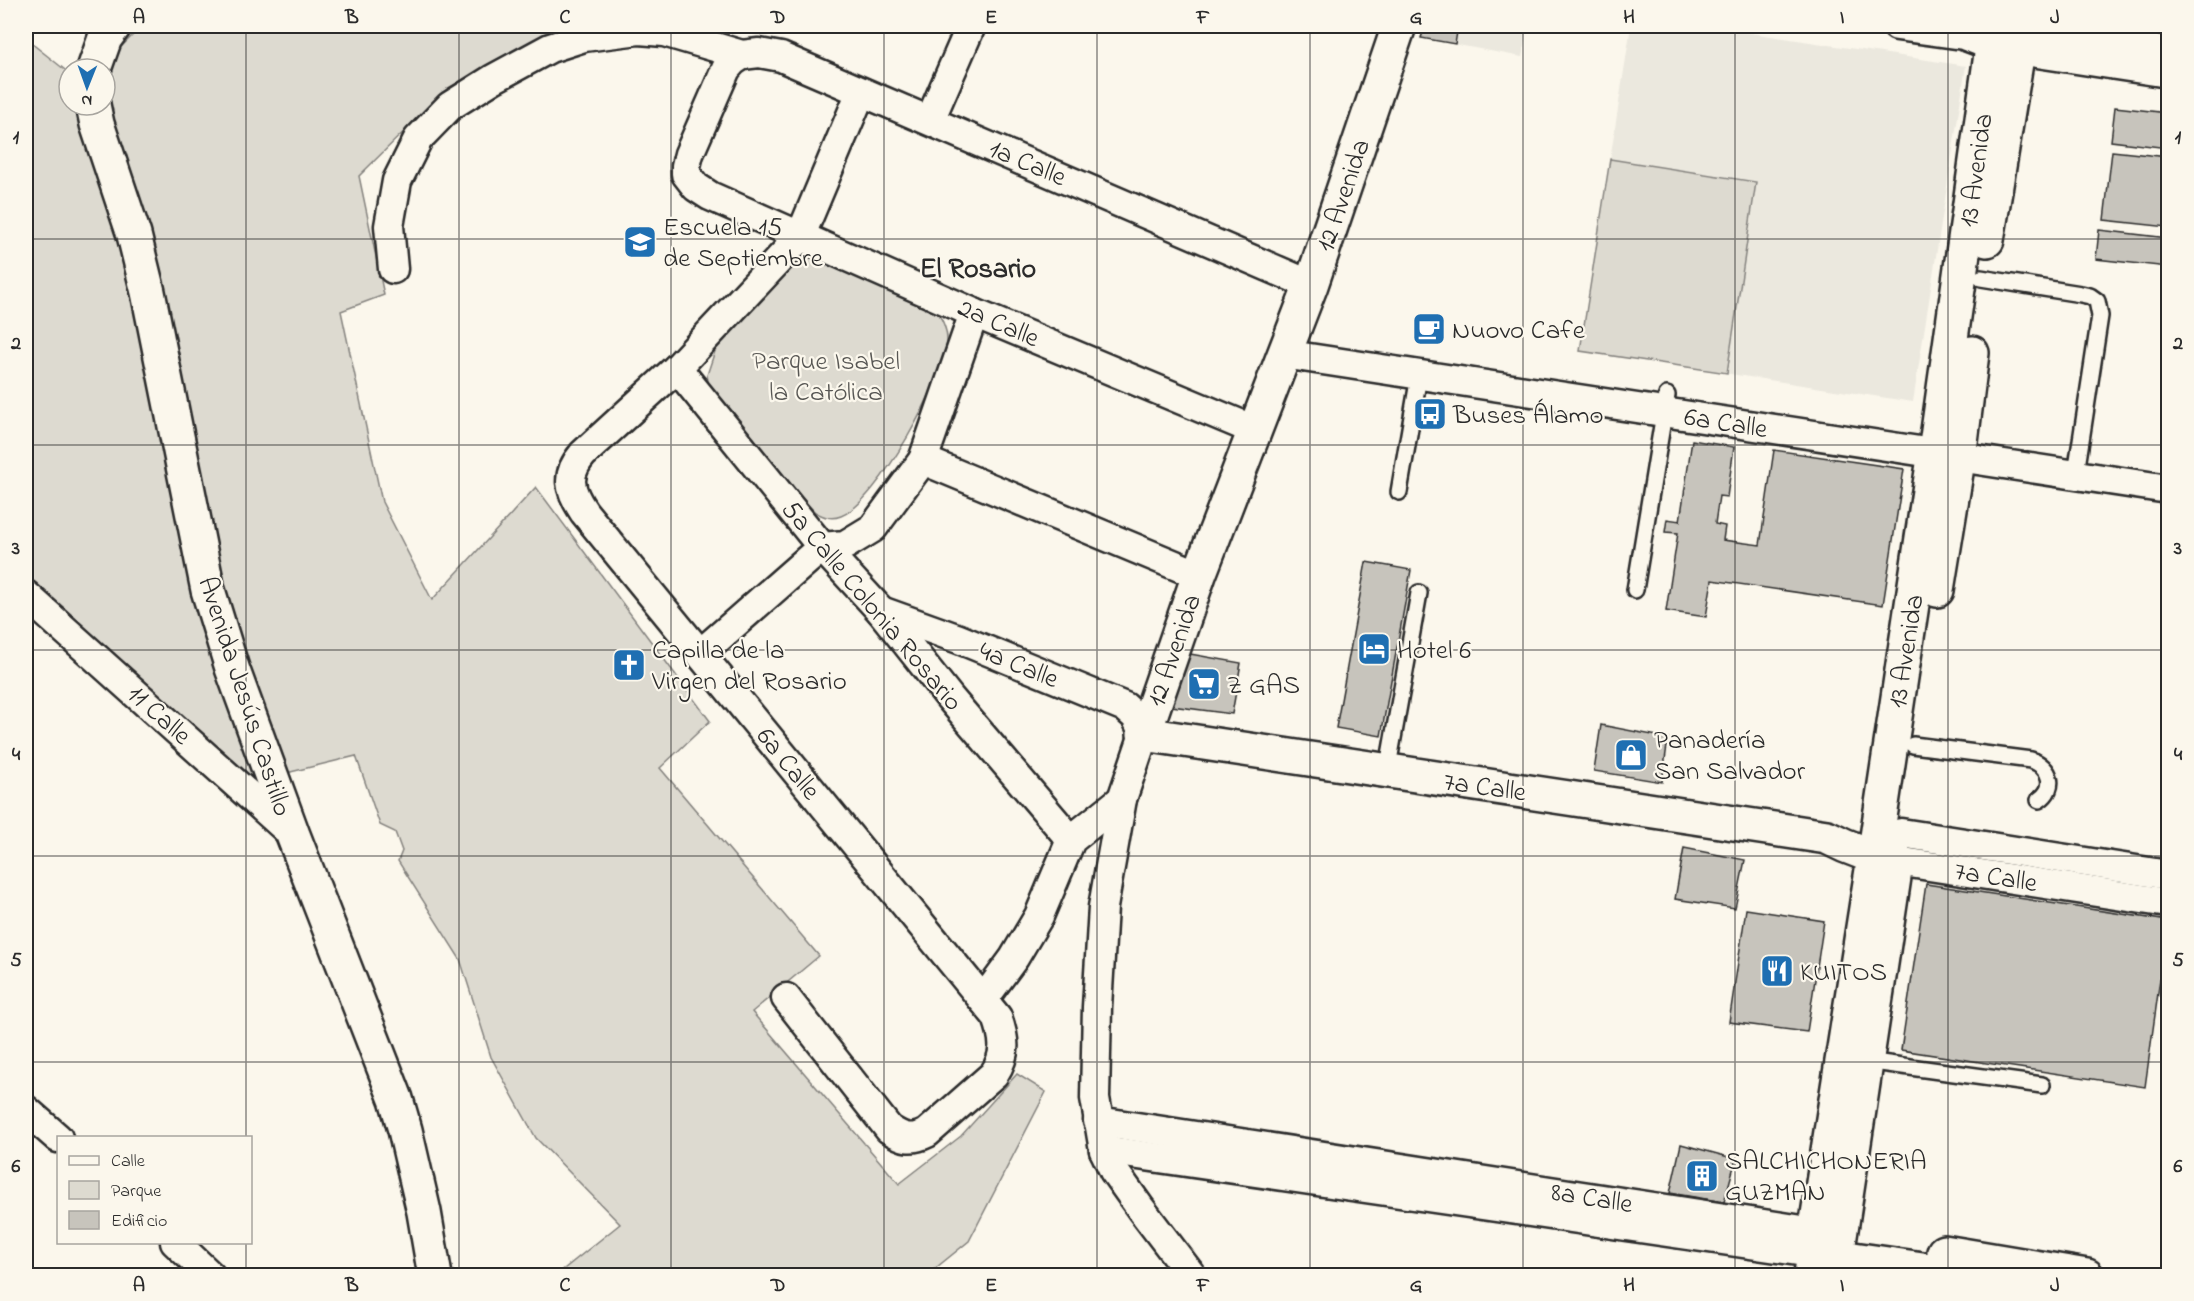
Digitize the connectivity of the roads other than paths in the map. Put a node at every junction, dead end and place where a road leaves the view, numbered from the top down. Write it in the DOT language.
graph roads {
  1 [pos="114,26"];
  2 [pos="971,26"];
  3 [pos="1400,26"];
  4 [pos="1897,26"];
  5 [pos="2001,32"];
  6 [pos="2169,51"];
  7 [pos="742,55"];
  8 [pos="98,57"];
  9 [pos="2169,73"];
  10 [pos="861,92"];
  11 [pos="96,117"];
  12 [pos="930,120"];
  13 [pos="800,237"];
  14 [pos="393,268"];
  15 [pos="1981,278"];
  16 [pos="1311,285"];
  17 [pos="974,313"];
  18 [pos="1287,346"];
  19 [pos="677,368"];
  20 [pos="1419,376"];
  21 [pos="1521,382"];
  22 [pos="1666,404"];
  23 [pos="1254,430"];
  24 [pos="1948,447"];
  25 [pos="923,460"];
  26 [pos="2078,460"];
  27 [pos="2169,474"];
  28 [pos="2169,489"];
  29 [pos="1399,492"];
  30 [pos="822,547"];
  31 [pos="1199,575"];
  32 [pos="1635,590"];
  33 [pos="1419,593"];
  34 [pos="26,595"];
  35 [pos="881,611"];
  36 [pos="700,654"];
  37 [pos="1143,734"];
  38 [pos="1913,745"];
  39 [pos="1387,772"];
  40 [pos="1122,799"];
  41 [pos="2039,801"];
  42 [pos="293,835"];
  43 [pos="1071,840"];
  44 [pos="1887,845"];
  45 [pos="2169,875"];
  46 [pos="2169,903"];
  47 [pos="786,998"];
  48 [pos="983,1000"];
  49 [pos="1866,1061"];
  50 [pos="2042,1085"];
  51 [pos="26,1110"];
  52 [pos="1098,1121"];
  53 [pos="57,1137"];
  54 [pos="1104,1150"];
  55 [pos="177,1244"];
  56 [pos="1825,1255"];
  57 [pos="433,1274"];
  58 [pos="211,1275"];
  59 [pos="1192,1275"];
  60 [pos="1971,1275"];
  61 [pos="2087,1275"];
  1 -- 8 [label="street"];
  2 -- 12 [label="street"];
  3 -- 16 [label="street, 12 Avenida"];
  4 -- 5 [label="street"];
  5 -- 6 [label="street"];
  5 -- 9 [label="street"];
  5 -- 15 [label="street, 13 Avenida"];
  5 -- 24 [label="street, 13 Avenida"];
  7 -- 10 [label="street, 1a Calle"];
  7 -- 13 [label="street, 2a Calle"];
  7 -- 14 [label="street, 1a Calle"];
  10 -- 12 [label="street, 1a Calle"];
  10 -- 13 [label="street"];
  11 -- 42 [label="street, Avenida Jesús Castillo"];
  12 -- 16 [label="street, 1a Calle"];
  13 -- 17 [label="street, 2a Calle"];
  13 -- 19 [label="street"];
  15 -- 24 [label="street, 13 Avenida"];
  15 -- 26 [label="lane"];
  16 -- 18 [label="street, 12 Avenida"];
  17 -- 23 [label="street, 2a Calle"];
  17 -- 25 [label="street"];
  18 -- 20 [label="street, 6a Calle"];
  18 -- 21 [label="street, 6a Calle"];
  18 -- 23 [label="street, 12 Avenida"];
  19 -- 30 [label="street, 5a Calle Colonia Rosario"];
  19 -- 36 [label="street, 6a Calle"];
  20 -- 21 [label="street, 6a Calle"];
  20 -- 29 [label="lane"];
  21 -- 22 [label="street, 6a Calle"];
  22 -- 24 [label="street, 6a Calle"];
  22 -- 32 [label="lane"];
  23 -- 31 [label="street, 12 Avenida"];
  24 -- 26 [label="street, 6a Calle"];
  24 -- 28 [label="street, 6a Calle"];
  24 -- 38 [label="street, 13 Avenida"];
  24 -- 44 [label="street, 13 Avenida"];
  25 -- 30 [label="street"];
  25 -- 31 [label="street"];
  26 -- 27 [label="street, 6a Calle"];
  30 -- 35 [label="street, 5a Calle Colonia Rosario"];
  30 -- 36 [label="street"];
  31 -- 37 [label="street, 12 Avenida"];
  33 -- 39 [label="lane"];
  34 -- 42 [label="street, 11 Calle"];
  35 -- 37 [label="street, 4a Calle"];
  35 -- 43 [label="street, 5a Calle Colonia Rosario"];
  36 -- 48 [label="street, 6a Calle"];
  37 -- 39 [label="street, 7a Calle"];
  37 -- 40 [label="street, 12 Avenida"];
  38 -- 41 [label="lane"];
  38 -- 44 [label="street, 13 Avenida"];
  39 -- 44 [label="street, 7a Calle"];
  40 -- 43 [label="street"];
  40 -- 52 [label="street, 12 Avenida"];
  42 -- 57 [label="street, Avenida Jesús Castillo"];
  43 -- 48 [label="street"];
  44 -- 45 [label="street, 7a Calle"];
  44 -- 46 [label="street, 7a Calle"];
  44 -- 49 [label="street, 13 Avenida"];
  44 -- 56 [label="street, 13 Avenida"];
  47 -- 48 [label="street, 6a Calle"];
  49 -- 50 [label="lane"];
  49 -- 56 [label="street, 13 Avenida"];
  51 -- 53 [label="street"];
  52 -- 54 [label="street, 12 Avenida"];
  52 -- 56 [label="street, 8a Calle"];
  54 -- 56 [label="street, 8a Calle"];
  54 -- 59 [label="street, 12 Avenida"];
  55 -- 58 [label="street"];
  56 -- 60 [label="street, 8a Calle"];
  56 -- 61 [label="street, 8a Calle"];
}
